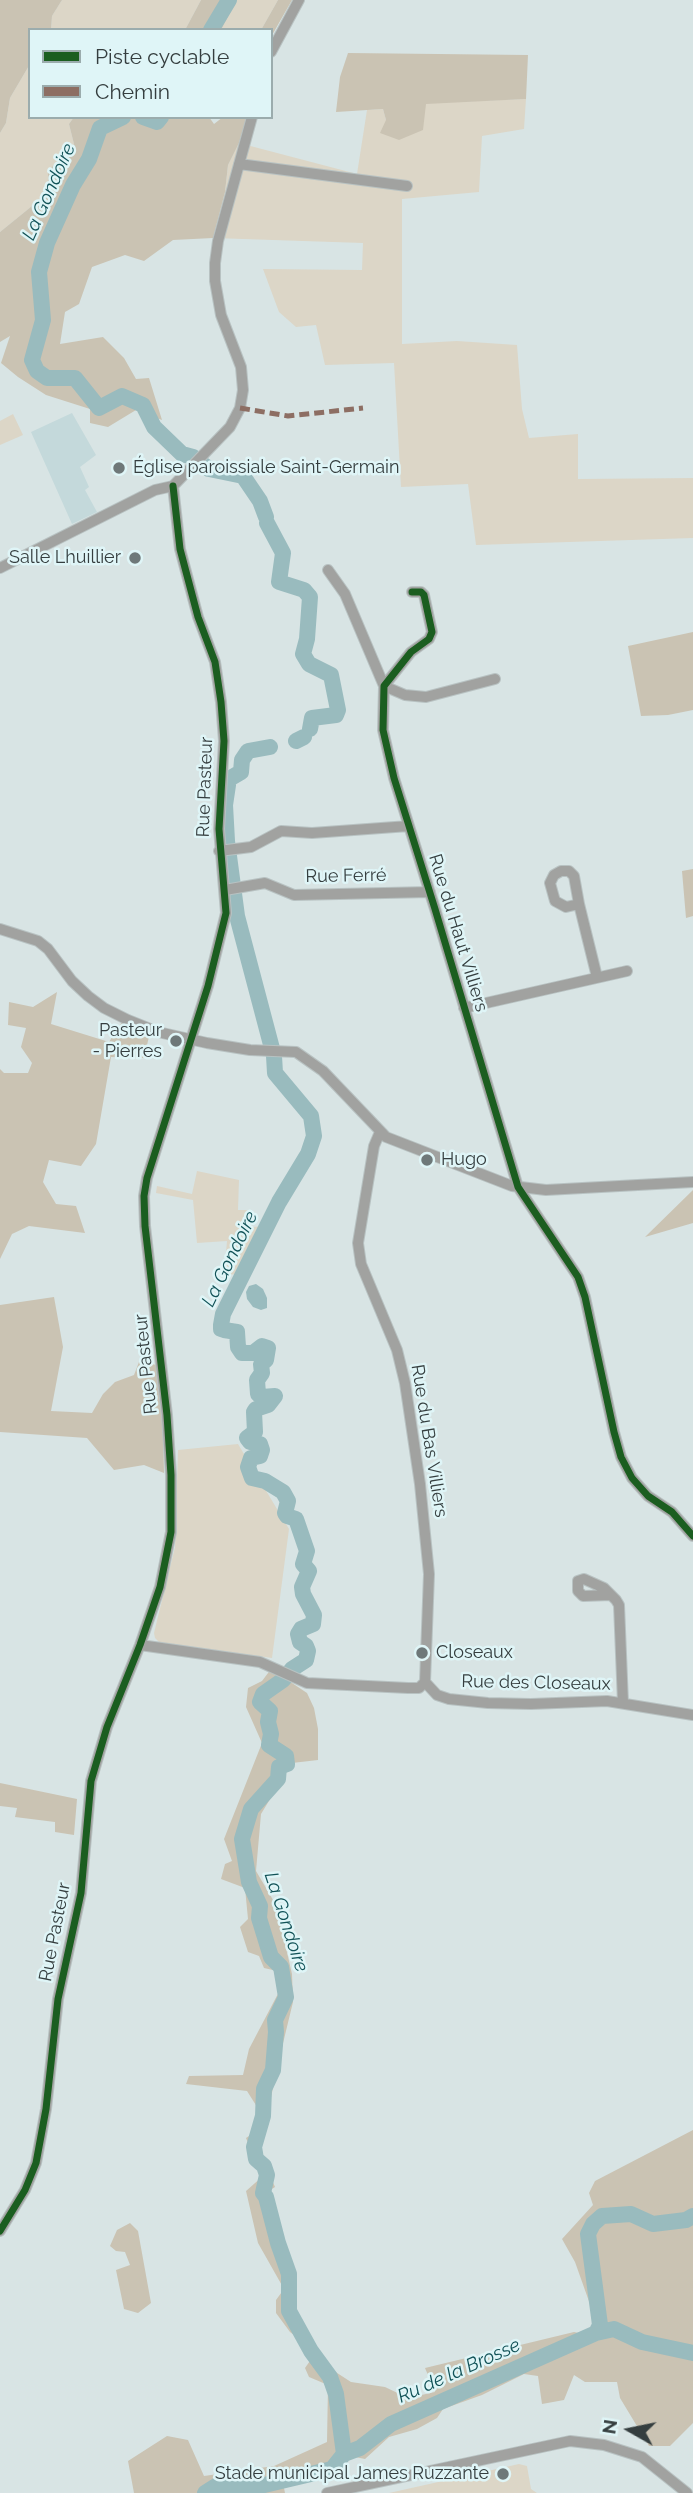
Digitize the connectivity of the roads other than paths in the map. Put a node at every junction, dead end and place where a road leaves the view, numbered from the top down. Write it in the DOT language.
graph roads {
  1 [pos="299,0"];
  2 [pos="273,48"];
  3 [pos="251,119"];
  4 [pos="239,164"];
  5 [pos="407,186"];
  6 [pos="173,486"];
  7 [pos="0,568"];
  8 [pos="328,570"];
  9 [pos="412,592"];
  10 [pos="495,679"];
  11 [pos="384,686"];
  12 [pos="409,825"];
  13 [pos="225,850"];
  14 [pos="231,889"];
  15 [pos="430,892"];
  16 [pos="579,904"];
  17 [pos="0,929"];
  18 [pos="627,971"];
  19 [pos="597,977"];
  20 [pos="464,1008"];
  21 [pos="192,1040"];
  22 [pos="380,1132"];
  23 [pos="693,1182"];
  24 [pos="518,1187"];
  25 [pos="693,1536"];
  26 [pos="611,1595"];
  27 [pos="141,1645"];
  28 [pos="425,1682"];
  29 [pos="623,1703"];
  30 [pos="693,1715"];
  31 [pos="0,2231"];
  32 [pos="327,2493"];
  33 [pos="687,2493"];
  1 -- 2 [label="street"];
  3 -- 4 [label="street"];
  4 -- 5 [label="street"];
  4 -- 6 [label="street"];
  6 -- 7 [label="street"];
  6 -- 13 [label="street, Rue Pasteur"];
  8 -- 11 [label="street"];
  9 -- 11 [label="street"];
  10 -- 11 [label="street"];
  11 -- 12 [label="street, Rue du Haut Villiers"];
  12 -- 13 [label="street"];
  12 -- 15 [label="street, Rue du Haut Villiers"];
  13 -- 14 [label="street, Rue Pasteur"];
  14 -- 15 [label="street, Rue Ferré"];
  14 -- 21 [label="street, Rue Pasteur"];
  15 -- 20 [label="street, Rue du Haut Villiers"];
  16 -- 19 [label="street"];
  17 -- 21 [label="street"];
  18 -- 19 [label="street"];
  19 -- 20 [label="street"];
  20 -- 24 [label="street, Rue du Haut Villiers"];
  21 -- 22 [label="street"];
  21 -- 27 [label="street, Rue Pasteur"];
  22 -- 24 [label="street"];
  22 -- 28 [label="street, Rue du Bas Villiers"];
  23 -- 24 [label="street"];
  24 -- 25 [label="street, Rue du Haut Villiers"];
  26 -- 29 [label="street"];
  27 -- 28 [label="street"];
  27 -- 31 [label="street, Rue Pasteur"];
  28 -- 29 [label="street, Rue des Closeaux"];
  29 -- 30 [label="street, Rue des Closeaux"];
  32 -- 33 [label="street"];
}
